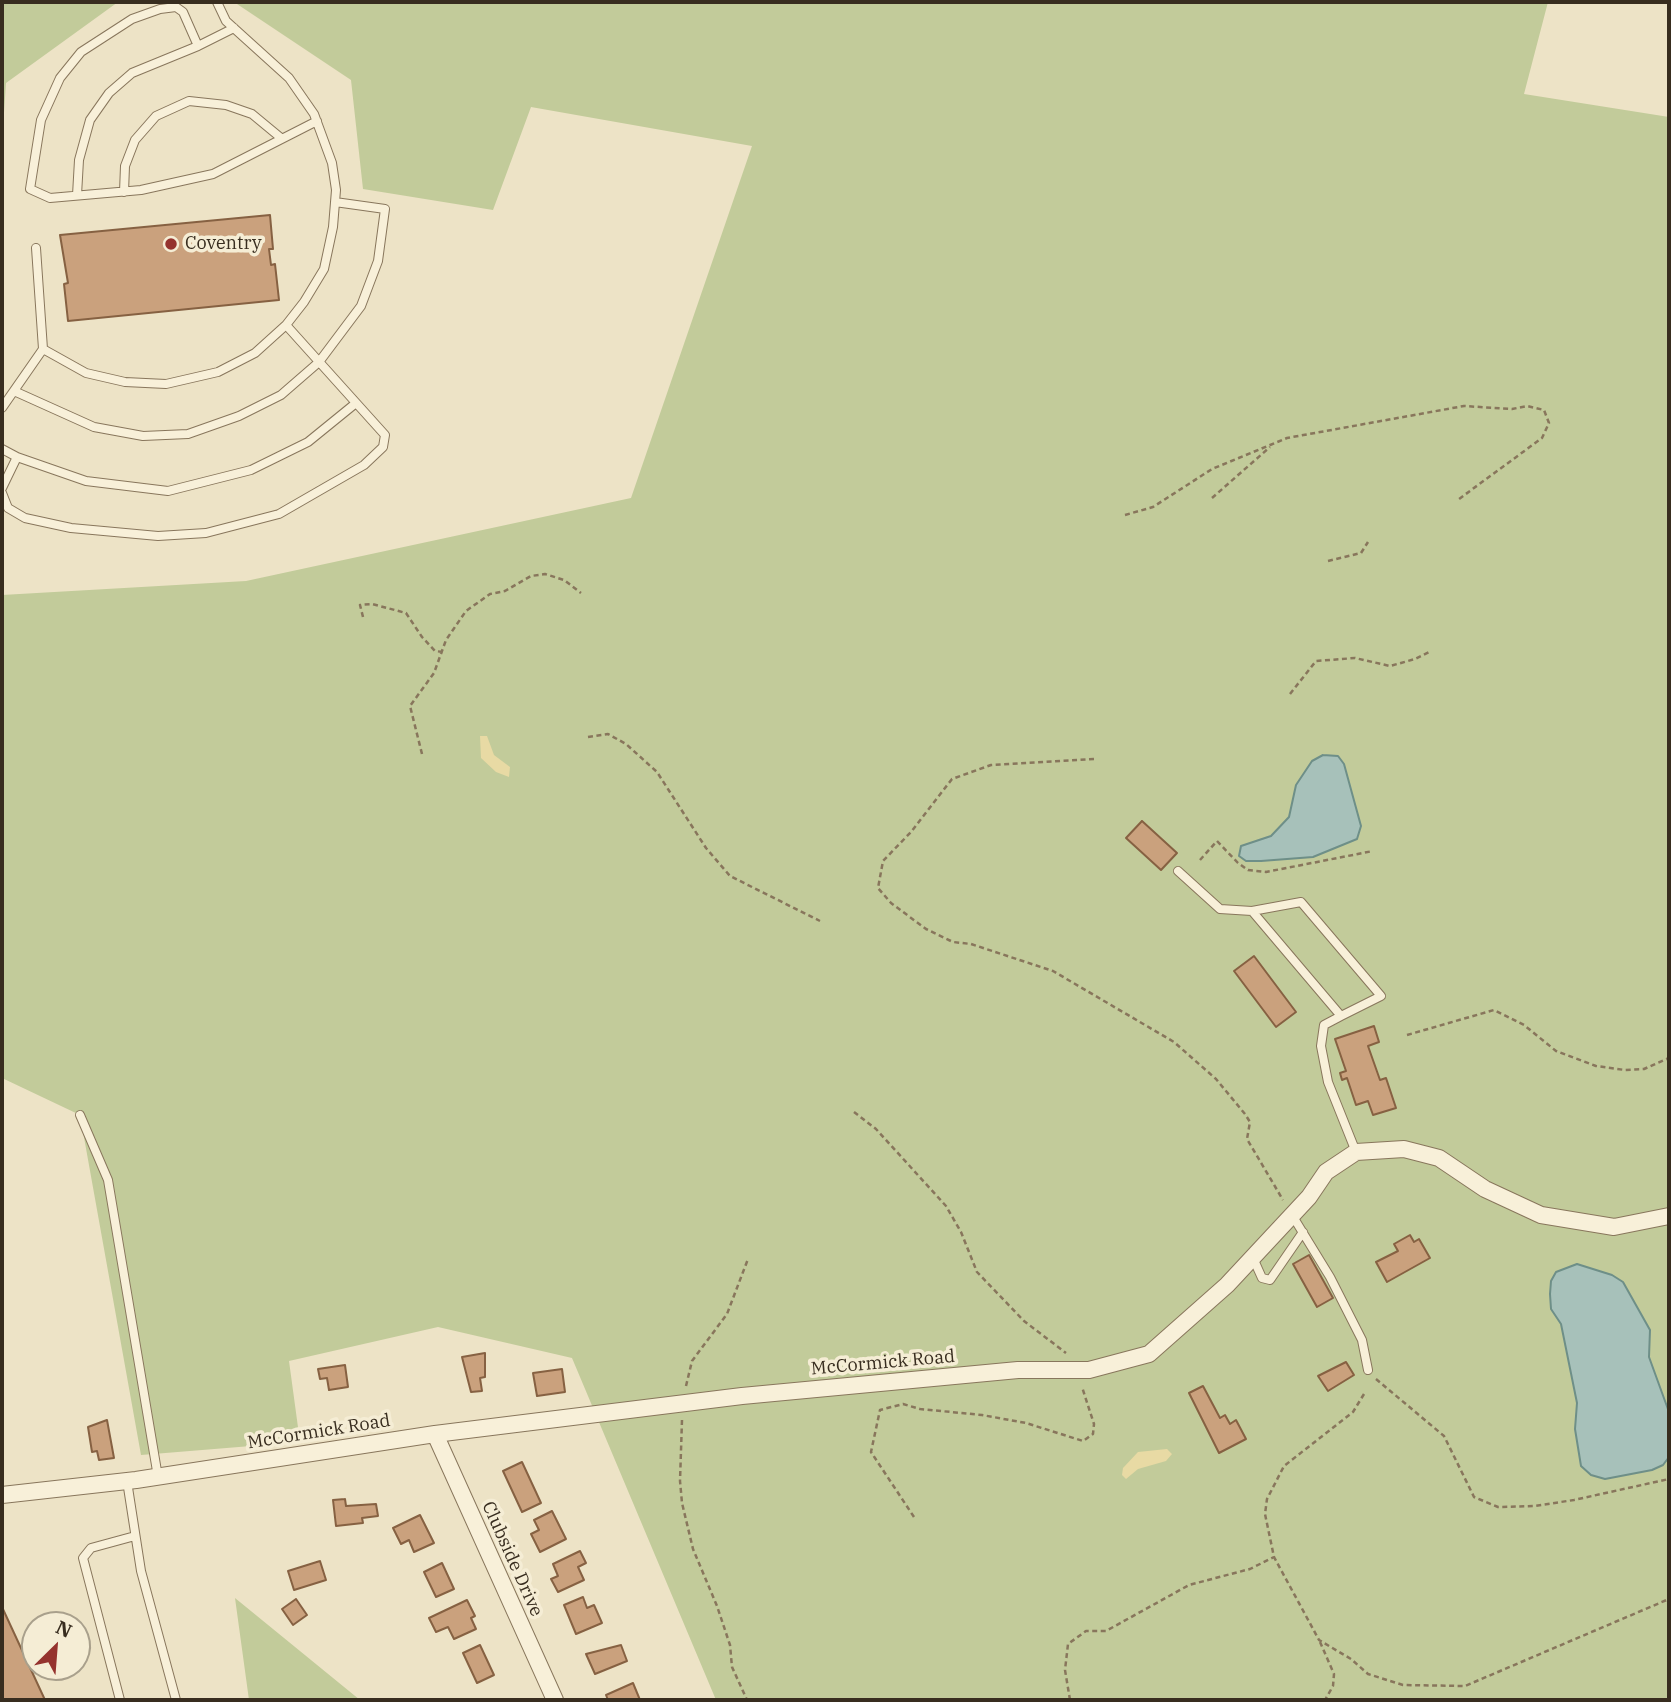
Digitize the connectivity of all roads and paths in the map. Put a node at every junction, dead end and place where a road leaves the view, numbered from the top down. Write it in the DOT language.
graph roads {
  1 [pos="217,2"];
  2 [pos="234,28"];
  3 [pos="198,46"];
  4 [pos="317,121"];
  5 [pos="281,138"];
  6 [pos="124,192"];
  7 [pos="77,195"];
  8 [pos="335,202"];
  9 [pos="36,248"];
  10 [pos="286,325"];
  11 [pos="43,349"];
  12 [pos="319,362"];
  13 [pos="14,390"];
  14 [pos="356,403"];
  15 [pos="2,408"];
  16 [pos="1302,435"];
  17 [pos="2,449"];
  18 [pos="17,457"];
  19 [pos="2,491"];
  20 [pos="1212,498"];
  21 [pos="1459,499"];
  22 [pos="1125,515"];
  23 [pos="1368,542"];
  24 [pos="1328,561"];
  25 [pos="581,593"];
  26 [pos="363,617"];
  27 [pos="443,652"];
  28 [pos="1429,652"];
  29 [pos="1290,694"];
  30 [pos="588,737"];
  31 [pos="422,754"];
  32 [pos="1094,759"];
  33 [pos="1373,851"];
  34 [pos="1200,860"];
  35 [pos="1178,871"];
  36 [pos="1252,911"];
  37 [pos="820,921"];
  38 [pos="1341,1016"];
  39 [pos="1407,1035"];
  40 [pos="1669,1058"];
  41 [pos="854,1112"];
  42 [pos="80,1115"];
  43 [pos="1356,1152"];
  44 [pos="1292,1215"];
  45 [pos="1669,1216"];
  46 [pos="1303,1232"];
  47 [pos="1253,1258"];
  48 [pos="748,1259"];
  49 [pos="1074,1370"];
  50 [pos="1368,1370"];
  51 [pos="1375,1378"];
  52 [pos="1364,1394"];
  53 [pos="683,1404"];
  54 [pos="435,1434"];
  55 [pos="158,1477"];
  56 [pos="1669,1479"];
  57 [pos="127,1481"];
  58 [pos="2,1495"];
  59 [pos="914,1517"];
  60 [pos="135,1536"];
  61 [pos="1274,1557"];
  62 [pos="1669,1599"];
  63 [pos="1319,1640"];
  64 [pos="120,1700"];
  65 [pos="176,1700"];
  66 [pos="555,1700"];
  67 [pos="747,1700"];
  68 [pos="1070,1700"];
  69 [pos="1325,1700"];
  1 -- 2 [label="lane"];
  2 -- 3 [label="lane"];
  2 -- 4 [label="lane"];
  3 -- 7 [label="lane"];
  3 -- 7 [label="lane"];
  4 -- 5 [label="lane"];
  4 -- 8 [label="lane"];
  5 -- 6 [label="lane"];
  5 -- 6 [label="lane"];
  6 -- 7 [label="lane"];
  8 -- 10 [label="lane"];
  8 -- 12 [label="lane"];
  9 -- 11 [label="lane"];
  10 -- 11 [label="lane"];
  10 -- 12 [label="lane"];
  11 -- 13 [label="lane"];
  12 -- 13 [label="lane"];
  12 -- 14 [label="lane"];
  13 -- 15 [label="lane"];
  14 -- 18 [label="lane"];
  14 -- 19 [label="lane"];
  16 -- 20 [label="path"];
  16 -- 21 [label="path"];
  16 -- 22 [label="path"];
  17 -- 18 [label="lane"];
  18 -- 19 [label="lane"];
  23 -- 24 [label="path"];
  25 -- 27 [label="path"];
  26 -- 27 [label="path"];
  27 -- 31 [label="path"];
  28 -- 29 [label="path"];
  30 -- 37 [label="path"];
  32 -- 44 [label="path"];
  33 -- 34 [label="path"];
  35 -- 36 [label="lane"];
  36 -- 38 [label="lane"];
  36 -- 38 [label="lane"];
  38 -- 43 [label="lane"];
  39 -- 40 [label="path"];
  41 -- 49 [label="path"];
  42 -- 55 [label="lane"];
  43 -- 44 [label="street, McCormick Road"];
  43 -- 45 [label="street"];
  44 -- 46 [label="lane"];
  44 -- 47 [label="street, McCormick Road"];
  46 -- 47 [label="lane"];
  46 -- 50 [label="lane"];
  47 -- 49 [label="street, McCormick Road"];
  48 -- 53 [label="path"];
  49 -- 53 [label="street, McCormick Road"];
  49 -- 59 [label="path"];
  51 -- 56 [label="path"];
  52 -- 61 [label="path"];
  53 -- 54 [label="street, McCormick Road"];
  53 -- 67 [label="path"];
  54 -- 55 [label="street, McCormick Road"];
  54 -- 66 [label="street, Clubside Drive"];
  55 -- 57 [label="street, McCormick Road"];
  57 -- 58 [label="street, McCormick Road"];
  57 -- 60 [label="lane"];
  60 -- 64 [label="lane"];
  60 -- 65 [label="lane"];
  61 -- 63 [label="path"];
  61 -- 68 [label="path"];
  62 -- 63 [label="path"];
  63 -- 69 [label="path"];
}
